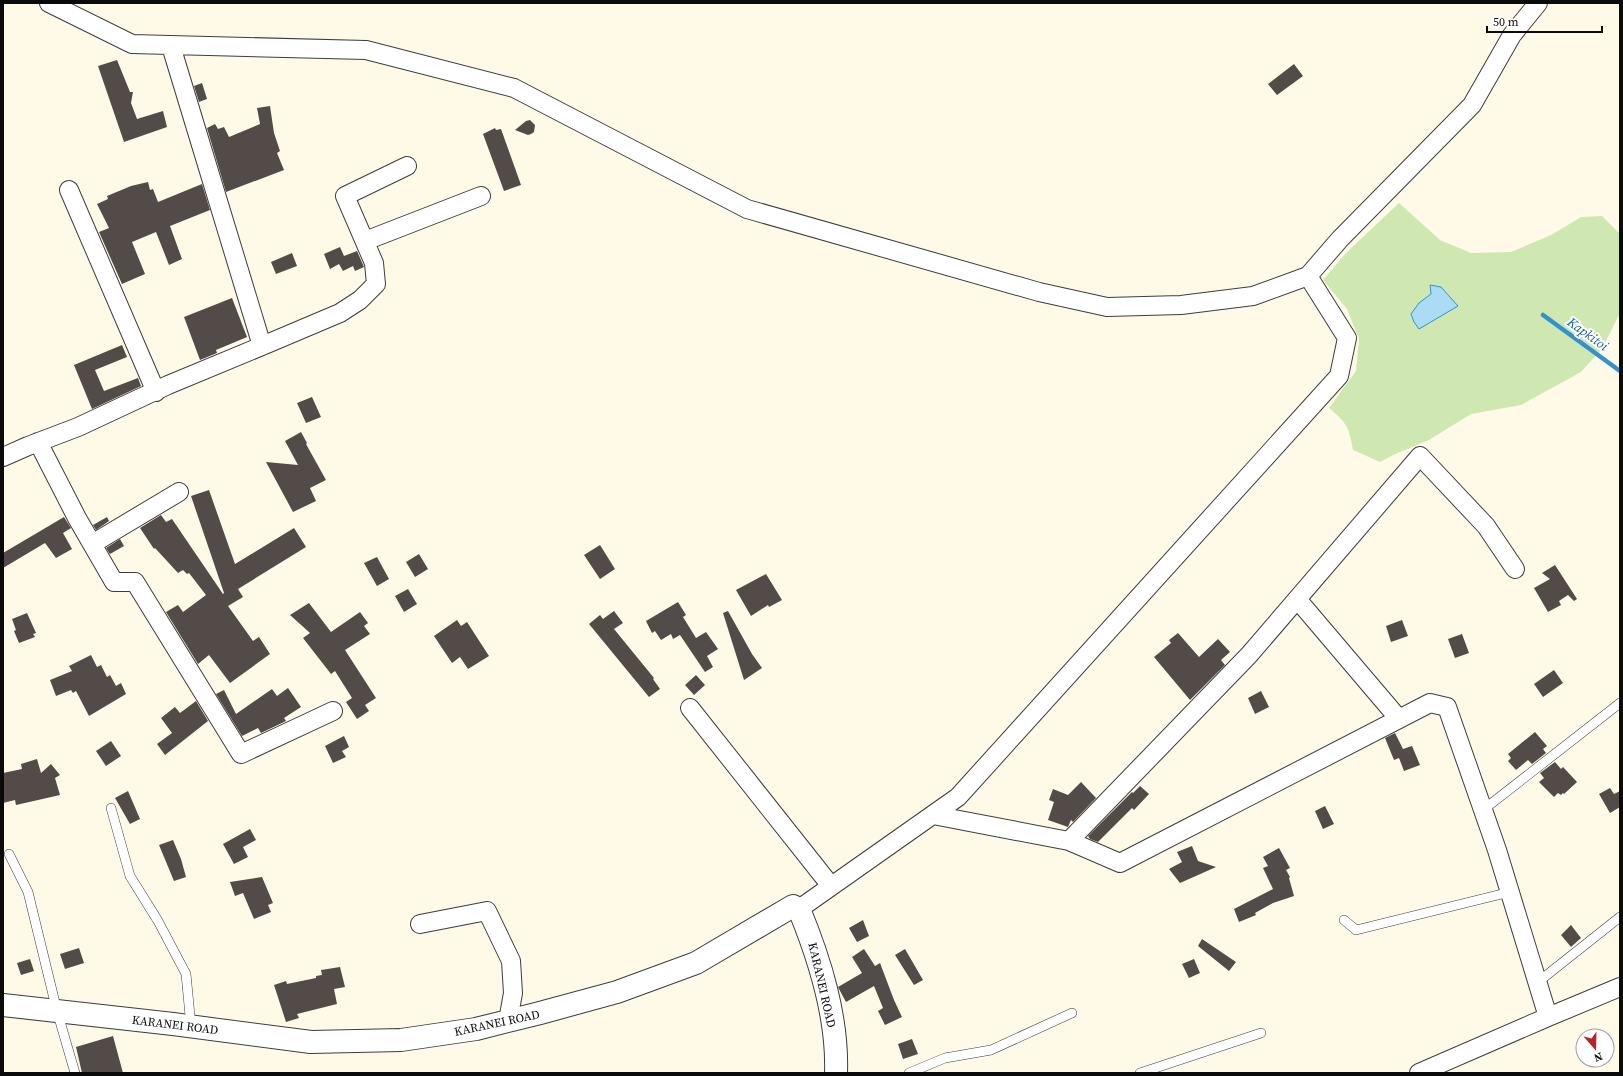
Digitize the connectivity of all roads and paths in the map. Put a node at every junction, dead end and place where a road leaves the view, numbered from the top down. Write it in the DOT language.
graph roads {
  1 [pos="49,3"];
  2 [pos="1538,3"];
  3 [pos="171,46"];
  4 [pos="407,166"];
  5 [pos="69,190"];
  6 [pos="481,196"];
  7 [pos="364,241"];
  8 [pos="1308,276"];
  9 [pos="262,346"];
  10 [pos="156,392"];
  11 [pos="38,442"];
  12 [pos="3,457"];
  13 [pos="179,492"];
  14 [pos="92,544"];
  15 [pos="1515,569"];
  16 [pos="1297,599"];
  17 [pos="1620,703"];
  18 [pos="690,708"];
  19 [pos="333,711"];
  20 [pos="1399,719"];
  21 [pos="111,808"];
  22 [pos="1483,810"];
  23 [pos="933,815"];
  24 [pos="1070,841"];
  25 [pos="9,854"];
  26 [pos="831,886"];
  27 [pos="1510,892"];
  28 [pos="799,908"];
  29 [pos="1620,917"];
  30 [pos="1344,920"];
  31 [pos="420,924"];
  32 [pos="1538,982"];
  33 [pos="1620,987"];
  34 [pos="3,1005"];
  35 [pos="57,1011"];
  36 [pos="1072,1012"];
  37 [pos="1548,1017"];
  38 [pos="508,1021"];
  39 [pos="191,1026"];
  40 [pos="1261,1033"];
  41 [pos="75,1073"];
  42 [pos="836,1073"];
  43 [pos="909,1073"];
  44 [pos="1140,1073"];
  45 [pos="1419,1073"];
  1 -- 3 [label="street"];
  2 -- 8 [label="street"];
  3 -- 8 [label="street"];
  3 -- 9 [label="street"];
  4 -- 7 [label="street"];
  5 -- 10 [label="street"];
  6 -- 7 [label="street"];
  7 -- 9 [label="street"];
  8 -- 23 [label="street"];
  9 -- 10 [label="street"];
  10 -- 11 [label="street"];
  11 -- 12 [label="street"];
  11 -- 14 [label="street"];
  13 -- 14 [label="street"];
  14 -- 19 [label="street"];
  15 -- 16 [label="street"];
  16 -- 20 [label="street"];
  16 -- 24 [label="street"];
  17 -- 22 [label="lane"];
  18 -- 26 [label="street"];
  20 -- 22 [label="street"];
  20 -- 24 [label="street"];
  21 -- 39 [label="lane"];
  22 -- 27 [label="street"];
  23 -- 24 [label="street"];
  23 -- 26 [label="street"];
  25 -- 35 [label="lane"];
  26 -- 28 [label="street"];
  27 -- 30 [label="lane"];
  27 -- 32 [label="street"];
  28 -- 38 [label="street, KARANEI ROAD"];
  28 -- 42 [label="street, KARANEI ROAD"];
  29 -- 32 [label="lane"];
  31 -- 38 [label="street"];
  32 -- 37 [label="street"];
  33 -- 37 [label="street"];
  34 -- 35 [label="street, KARANEI ROAD"];
  35 -- 39 [label="street, KARANEI ROAD"];
  35 -- 41 [label="lane"];
  36 -- 43 [label="lane"];
  37 -- 45 [label="street"];
  38 -- 39 [label="street, KARANEI ROAD"];
  40 -- 44 [label="lane"];
}
